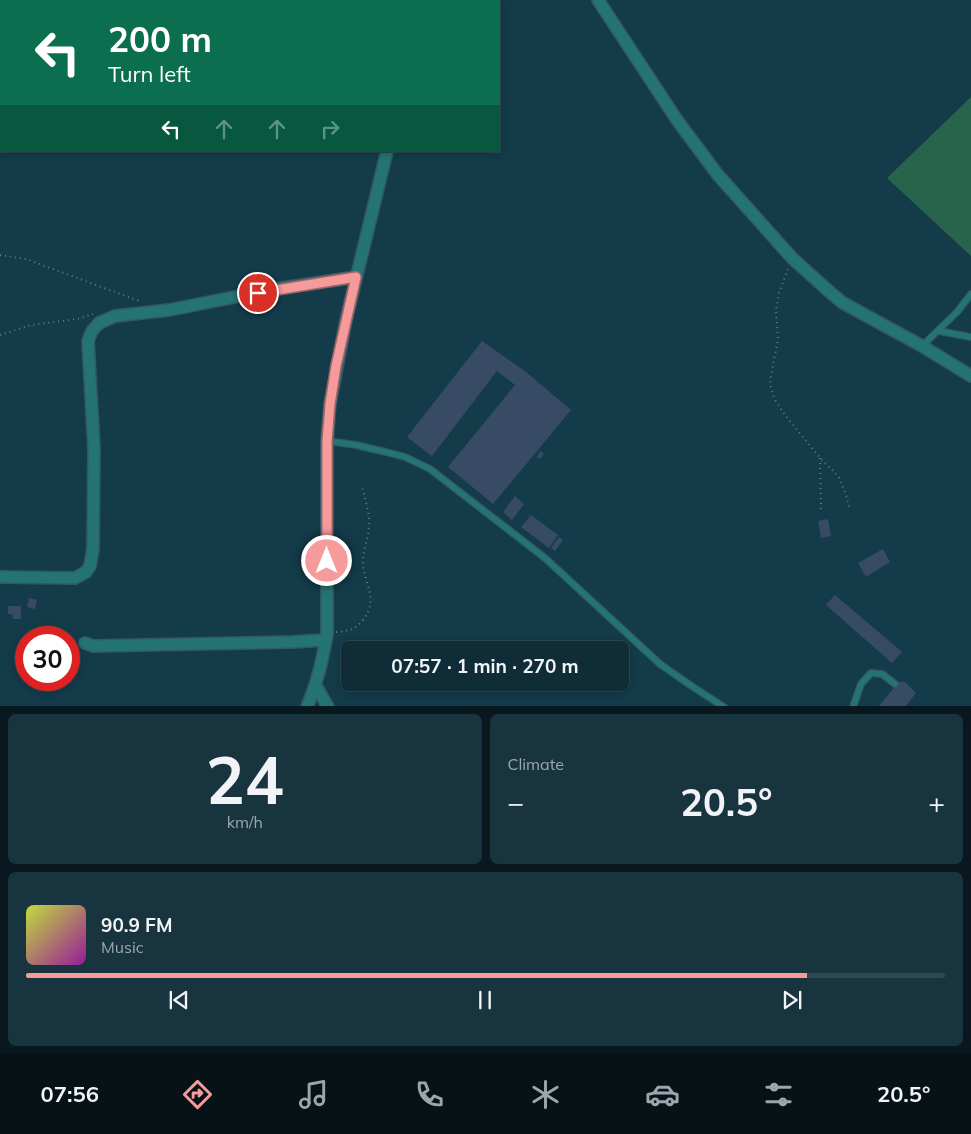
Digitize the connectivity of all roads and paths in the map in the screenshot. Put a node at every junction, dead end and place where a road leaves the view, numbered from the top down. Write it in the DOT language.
graph roads {
  1 [pos="598,0"];
  2 [pos="387,152"];
  3 [pos="0,255"];
  4 [pos="792,258"];
  5 [pos="356,277"];
  6 [pos="971,294"];
  7 [pos="141,302"];
  8 [pos="97,314"];
  9 [pos="939,331"];
  10 [pos="0,334"];
  11 [pos="971,337"];
  12 [pos="922,346"];
  13 [pos="971,376"];
  14 [pos="327,441"];
  15 [pos="820,458"];
  16 [pos="362,486"];
  17 [pos="821,510"];
  18 [pos="850,510"];
  19 [pos="0,577"];
  20 [pos="326,637"];
  21 [pos="85,643"];
  22 [pos="896,684"];
  23 [pos="316,686"];
  24 [pos="307,706"];
  25 [pos="328,706"];
  26 [pos="724,706"];
  27 [pos="853,706"];
  1 -- 4 [label="street"];
  2 -- 5 [label="street"];
  3 -- 7 [label="path"];
  4 -- 12 [label="street"];
  4 -- 15 [label="path"];
  5 -- 14 [label="street"];
  5 -- 19 [label="street"];
  6 -- 9 [label="lane"];
  8 -- 10 [label="path"];
  9 -- 11 [label="lane"];
  9 -- 12 [label="lane"];
  12 -- 13 [label="street"];
  14 -- 20 [label="street"];
  14 -- 26 [label="lane"];
  15 -- 17 [label="path"];
  15 -- 18 [label="path"];
  16 -- 20 [label="path"];
  20 -- 21 [label="street"];
  20 -- 23 [label="street"];
  22 -- 27 [label="lane"];
  23 -- 24 [label="street"];
  23 -- 25 [label="street"];
}
